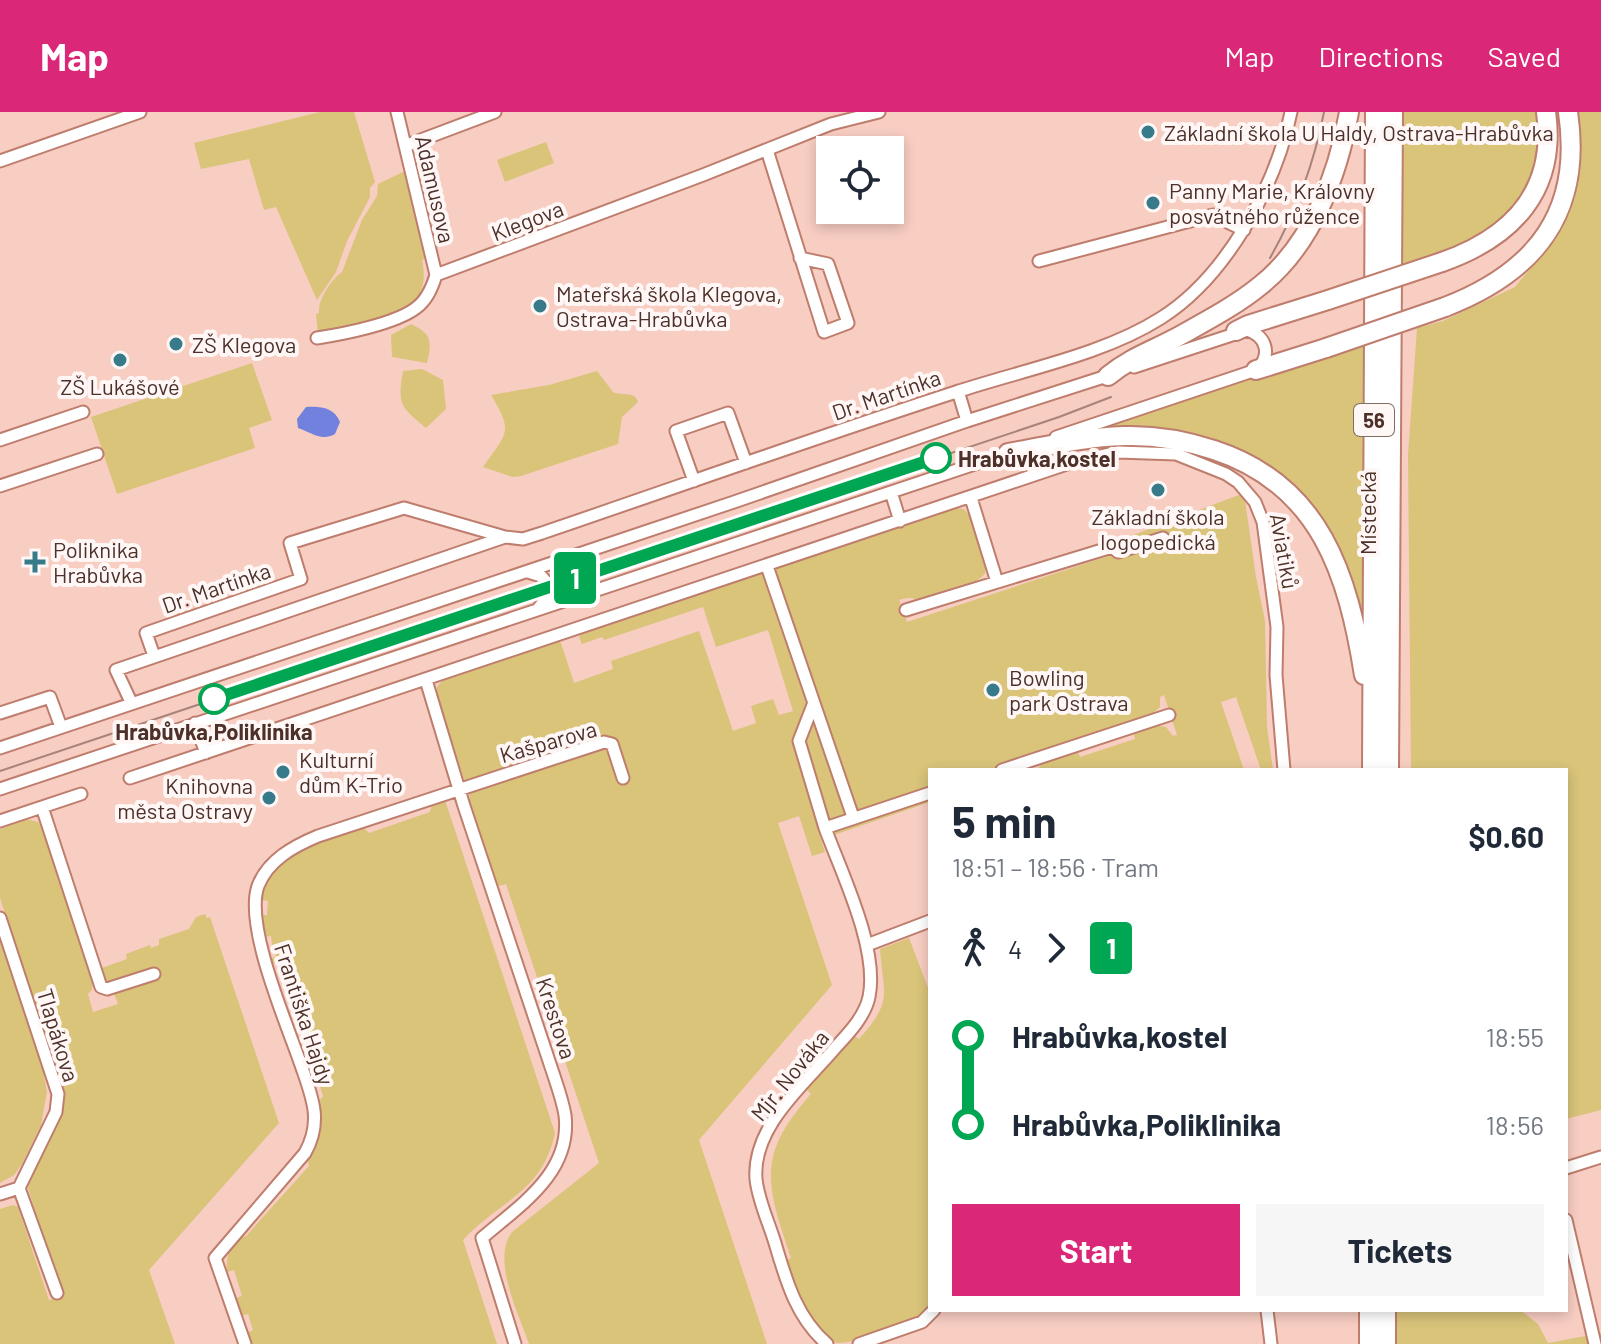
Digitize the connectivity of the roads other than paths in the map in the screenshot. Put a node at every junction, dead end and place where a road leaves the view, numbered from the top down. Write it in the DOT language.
graph roads {
  1 [pos="140,112"];
  2 [pos="397,112"];
  3 [pos="495,112"];
  4 [pos="879,112"];
  5 [pos="1291,112"];
  6 [pos="1349,112"];
  7 [pos="1375,112"];
  8 [pos="1393,112"];
  9 [pos="1401,112"];
  10 [pos="1546,112"];
  11 [pos="1568,112"];
  12 [pos="830,118"];
  13 [pos="405,146"];
  14 [pos="767,150"];
  15 [pos="0,161"];
  16 [pos="1244,230"];
  17 [pos="1393,234"];
  18 [pos="800,258"];
  19 [pos="1039,261"];
  20 [pos="436,275"];
  21 [pos="1236,331"];
  22 [pos="317,338"];
  23 [pos="1256,370"];
  24 [pos="1108,376"];
  25 [pos="958,391"];
  26 [pos="83,412"];
  27 [pos="967,421"];
  28 [pos="0,440"];
  29 [pos="1008,453"];
  30 [pos="97,454"];
  31 [pos="746,463"];
  32 [pos="694,481"];
  33 [pos="0,486"];
  34 [pos="891,492"];
  35 [pos="971,498"];
  36 [pos="900,521"];
  37 [pos="505,537"];
  38 [pos="1163,538"];
  39 [pos="579,553"];
  40 [pos="767,566"];
  41 [pos="524,571"];
  42 [pos="997,582"];
  43 [pos="595,590"];
  44 [pos="537,609"];
  45 [pos="906,610"];
  46 [pos="154,656"];
  47 [pos="426,680"];
  48 [pos="131,702"];
  49 [pos="813,705"];
  50 [pos="0,713"];
  51 [pos="1169,715"];
  52 [pos="195,723"];
  53 [pos="61,727"];
  54 [pos="1373,728"];
  55 [pos="0,747"];
  56 [pos="206,753"];
  57 [pos="1032,766"];
  58 [pos="1284,768"];
  59 [pos="1372,768"];
  60 [pos="1389,768"];
  61 [pos="130,778"];
  62 [pos="623,778"];
  63 [pos="0,789"];
  64 [pos="461,789"];
  65 [pos="81,794"];
  66 [pos="928,794"];
  67 [pos="42,807"];
  68 [pos="853,817"];
  69 [pos="0,821"];
  70 [pos="825,828"];
  71 [pos="0,918"];
  72 [pos="928,922"];
  73 [pos="867,945"];
  74 [pos="154,974"];
  75 [pos="1601,1157"];
  76 [pos="1568,1167"];
  77 [pos="19,1188"];
  78 [pos="0,1194"];
  79 [pos="1568,1229"];
  80 [pos="57,1293"];
  81 [pos="932,1312"];
  82 [pos="1267,1312"];
  83 [pos="1369,1312"];
  84 [pos="1386,1312"];
  85 [pos="1594,1343"];
  86 [pos="245,1344"];
  87 [pos="515,1344"];
  88 [pos="827,1344"];
  89 [pos="859,1344"];
  90 [pos="1271,1344"];
  91 [pos="1369,1344"];
  92 [pos="1386,1344"];
  1 -- 15 [label="street"];
  2 -- 13 [label="street, Adamusova"];
  3 -- 13 [label="street"];
  4 -- 12 [label="street, Klegova"];
  5 -- 16 [label="street, Dr. Martínka"];
  6 -- 24 [label="highway"];
  7 -- 54 [label="highway, Místecká / 56"];
  8 -- 17 [label="highway, Místecká / 56"];
  9 -- 17 [label="highway, 56"];
  10 -- 21 [label="highway, bridge"];
  11 -- 23 [label="highway, bridge"];
  12 -- 14 [label="street, Klegova"];
  13 -- 20 [label="street, Adamusova"];
  14 -- 18 [label="street"];
  14 -- 20 [label="street, Klegova"];
  16 -- 19 [label="street"];
  16 -- 25 [label="street, Dr. Martínka"];
  17 -- 60 [label="highway, Místecká / 56"];
  18 -- 18 [label="street"];
  20 -- 22 [label="street"];
  21 -- 23 [label="street"];
  21 -- 24 [label="street"];
  23 -- 29 [label="street"];
  24 -- 27 [label="street"];
  25 -- 27 [label="street"];
  25 -- 31 [label="street, Dr. Martínka"];
  26 -- 28 [label="street"];
  27 -- 39 [label="street"];
  29 -- 34 [label="street"];
  29 -- 54 [label="highway, 56"];
  30 -- 33 [label="street"];
  31 -- 32 [label="street, Dr. Martínka"];
  31 -- 32 [label="street"];
  32 -- 37 [label="street, Dr. Martínka"];
  34 -- 36 [label="street"];
  34 -- 43 [label="street"];
  35 -- 36 [label="street, Aviatiků"];
  35 -- 42 [label="street"];
  35 -- 58 [label="street, Aviatiků"];
  36 -- 40 [label="street, Aviatiků"];
  37 -- 46 [label="street, Dr. Martínka"];
  37 -- 46 [label="street, Dr. Martínka"];
  38 -- 42 [label="street"];
  39 -- 41 [label="street"];
  39 -- 43 [label="street"];
  40 -- 47 [label="street, Aviatiků"];
  40 -- 49 [label="street"];
  41 -- 44 [label="street"];
  41 -- 48 [label="street"];
  42 -- 45 [label="street"];
  43 -- 44 [label="street"];
  44 -- 52 [label="street"];
  46 -- 48 [label="street, Dr. Martínka"];
  47 -- 56 [label="street"];
  47 -- 64 [label="street, Krestova"];
  48 -- 53 [label="street"];
  49 -- 68 [label="street"];
  49 -- 70 [label="street, Mjr. Nováka"];
  50 -- 53 [label="street"];
  51 -- 57 [label="street"];
  52 -- 56 [label="street"];
  52 -- 63 [label="street"];
  53 -- 55 [label="street"];
  54 -- 59 [label="highway, Místecká / 56"];
  56 -- 61 [label="street"];
  62 -- 64 [label="street, Kašparova"];
  64 -- 86 [label="street, Františka Hajdy"];
  64 -- 87 [label="street, Krestova"];
  65 -- 67 [label="street"];
  66 -- 68 [label="street"];
  67 -- 69 [label="street"];
  67 -- 74 [label="street"];
  68 -- 70 [label="street"];
  70 -- 73 [label="street, Mjr. Nováka"];
  71 -- 77 [label="street, Tlapákova"];
  72 -- 73 [label="street"];
  73 -- 88 [label="street, Mjr. Nováka"];
  75 -- 76 [label="street"];
  77 -- 78 [label="street"];
  77 -- 80 [label="street"];
  79 -- 85 [label="street"];
  81 -- 89 [label="street"];
  82 -- 90 [label="street"];
  83 -- 91 [label="highway"];
  84 -- 92 [label="highway"];
}
